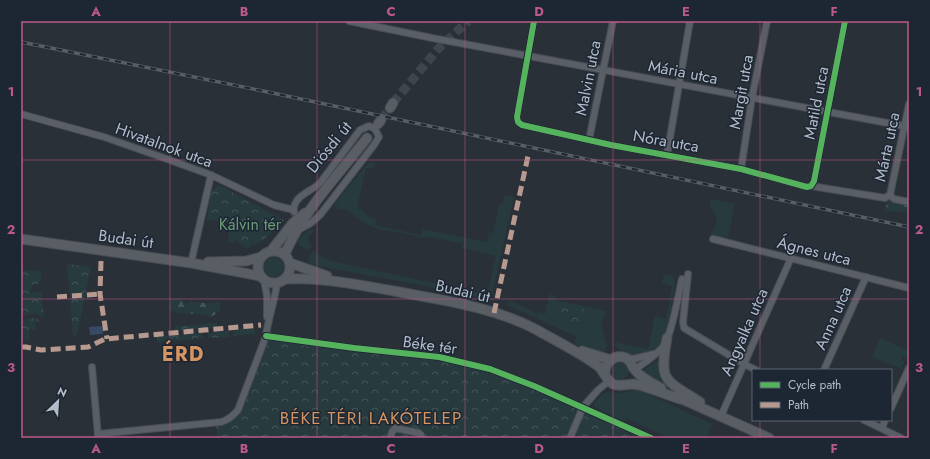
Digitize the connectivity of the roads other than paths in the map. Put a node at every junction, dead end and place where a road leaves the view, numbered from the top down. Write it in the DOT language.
graph roads {
  1 [pos="349,21"];
  2 [pos="534,21"];
  3 [pos="613,21"];
  4 [pos="690,21"];
  5 [pos="767,21"];
  6 [pos="845,21"];
  7 [pos="527,56"];
  8 [pos="602,70"];
  9 [pos="678,84"];
  10 [pos="752,98"];
  11 [pos="909,104"];
  12 [pos="828,112"];
  13 [pos="21,114"];
  14 [pos="907,127"];
  15 [pos="367,138"];
  16 [pos="589,140"];
  17 [pos="667,155"];
  18 [pos="741,169"];
  19 [pos="211,175"];
  20 [pos="810,187"];
  21 [pos="890,195"];
  22 [pos="909,202"];
  23 [pos="294,210"];
  24 [pos="296,226"];
  25 [pos="21,239"];
  26 [pos="713,239"];
  27 [pos="21,244"];
  28 [pos="56,244"];
  29 [pos="271,251"];
  30 [pos="285,254"];
  31 [pos="261,257"];
  32 [pos="791,258"];
  33 [pos="190,263"];
  34 [pos="290,263"];
  35 [pos="688,274"];
  36 [pos="866,277"];
  37 [pos="262,278"];
  38 [pos="286,279"];
  39 [pos="682,279"];
  40 [pos="345,282"];
  41 [pos="277,284"];
  42 [pos="909,288"];
  43 [pos="268,322"];
  44 [pos="266,336"];
  45 [pos="667,338"];
  46 [pos="569,347"];
  47 [pos="657,353"];
  48 [pos="626,358"];
  49 [pos="610,360"];
  50 [pos="744,364"];
  51 [pos="92,367"];
  52 [pos="909,368"];
  53 [pos="754,369"];
  54 [pos="824,369"];
  55 [pos="634,370"];
  56 [pos="607,377"];
  57 [pos="626,384"];
  58 [pos="680,398"];
  59 [pos="892,406"];
  60 [pos="583,407"];
  61 [pos="721,416"];
  62 [pos="866,421"];
  63 [pos="885,421"];
  64 [pos="882,428"];
  65 [pos="98,436"];
  66 [pos="390,438"];
  67 [pos="422,438"];
  68 [pos="570,438"];
  69 [pos="650,438"];
  70 [pos="769,438"];
  71 [pos="901,438"];
  1 -- 7 [label="street, Mária utca"];
  2 -- 7 [label="street"];
  3 -- 8 [label="street, Malvin utca"];
  4 -- 9 [label="street"];
  5 -- 10 [label="street, Margit utca"];
  6 -- 12 [label="street, Matild utca"];
  7 -- 8 [label="street, Mária utca"];
  7 -- 16 [label="street, Nóra utca"];
  8 -- 9 [label="street, Mária utca"];
  8 -- 16 [label="street, Malvin utca"];
  9 -- 10 [label="street, Mária utca"];
  9 -- 17 [label="street"];
  10 -- 12 [label="street, Mária utca"];
  10 -- 18 [label="street, Margit utca"];
  11 -- 14 [label="street, Márta utca"];
  12 -- 14 [label="street, Mária utca"];
  12 -- 20 [label="street, Matild utca"];
  13 -- 19 [label="street, Hivatalnok utca"];
  14 -- 21 [label="street, Márta utca"];
  15 -- 24 [label="main road, Diósdi út"];
  16 -- 17 [label="street, Nóra utca"];
  17 -- 18 [label="street, Nóra utca"];
  18 -- 20 [label="street, Nóra utca"];
  19 -- 23 [label="street, Hivatalnok utca"];
  19 -- 33 [label="street"];
  20 -- 21 [label="street, Nóra utca"];
  21 -- 22 [label="street, Nóra utca"];
  23 -- 24 [label="street, Diósdi út"];
  23 -- 24 [label="street, Diósdi út"];
  24 -- 29 [label="main road, Diósdi út"];
  24 -- 30 [label="main road, Diósdi út"];
  25 -- 28 [label="main road"];
  26 -- 32 [label="street, Ágnes utca"];
  27 -- 28 [label="main road"];
  28 -- 33 [label="main road, Budai út"];
  29 -- 30 [label="main road"];
  29 -- 31 [label="main road"];
  30 -- 34 [label="main road"];
  31 -- 33 [label="main road, Budai út"];
  31 -- 37 [label="main road"];
  32 -- 36 [label="street, Ágnes utca"];
  32 -- 50 [label="street, Angyalka utca"];
  33 -- 37 [label="main road, Budai út"];
  34 -- 38 [label="main road"];
  34 -- 40 [label="main road, Budai út"];
  35 -- 50 [label="street"];
  36 -- 42 [label="street, Ágnes utca"];
  36 -- 54 [label="street, Anna utca"];
  37 -- 41 [label="main road"];
  37 -- 43 [label="street"];
  38 -- 40 [label="main road, Budai út"];
  38 -- 41 [label="main road"];
  39 -- 45 [label="street"];
  40 -- 46 [label="main road, Budai út"];
  41 -- 43 [label="street"];
  43 -- 44 [label="street"];
  44 -- 60 [label="street, Béke tér"];
  44 -- 65 [label="street"];
  45 -- 47 [label="street"];
  45 -- 61 [label="main road"];
  46 -- 49 [label="main road, Budai út"];
  46 -- 56 [label="main road, Budai út"];
  47 -- 48 [label="street"];
  47 -- 55 [label="street"];
  48 -- 49 [label="main road, Budai út"];
  48 -- 55 [label="main road, Budai út"];
  49 -- 56 [label="main road"];
  50 -- 53 [label="street"];
  50 -- 61 [label="street, Angyalka utca"];
  51 -- 65 [label="street"];
  52 -- 59 [label="street"];
  55 -- 57 [label="main road"];
  55 -- 58 [label="main road, Budai út"];
  56 -- 57 [label="main road, Budai út"];
  56 -- 60 [label="street"];
  57 -- 58 [label="main road, Budai út"];
  58 -- 61 [label="main road, Budai út"];
  60 -- 68 [label="street"];
  60 -- 69 [label="street, Béke tér"];
  61 -- 70 [label="main road, Budai út"];
  62 -- 64 [label="street"];
  63 -- 64 [label="street"];
  64 -- 71 [label="street"];
  66 -- 67 [label="street"];
}
